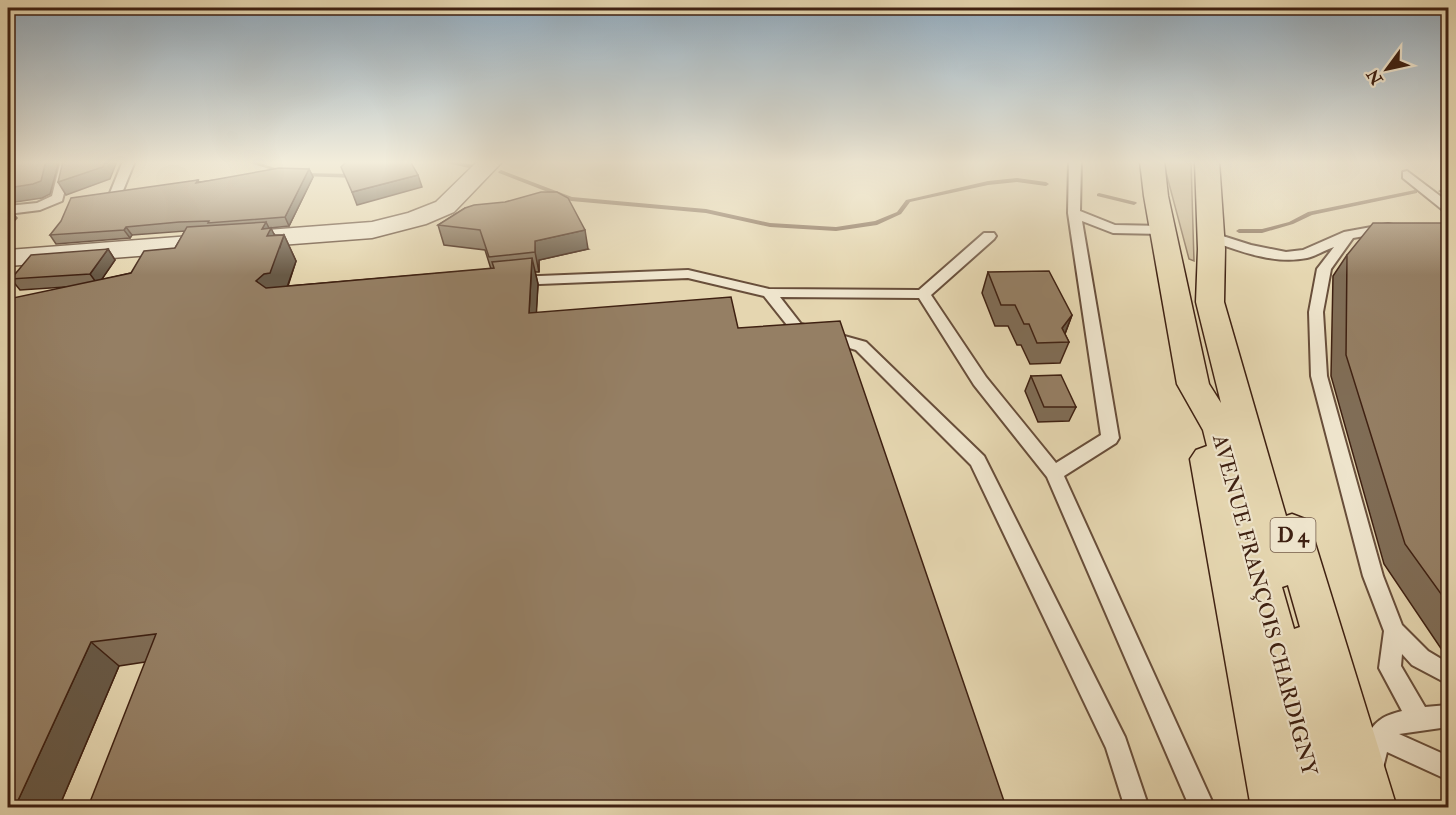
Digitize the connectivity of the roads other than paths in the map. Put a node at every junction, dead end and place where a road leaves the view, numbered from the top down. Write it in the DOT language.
graph roads {
  1 [pos="56,199"];
  2 [pos="453,199"];
  3 [pos="1074,199"];
  4 [pos="1158,199"];
  5 [pos="1209,199"];
  6 [pos="8,210"];
  7 [pos="1074,213"];
  8 [pos="1404,228"];
  9 [pos="1163,230"];
  10 [pos="1349,235"];
  11 [pos="989,236"];
  12 [pos="1212,249"];
  13 [pos="8,258"];
  14 [pos="501,282"];
  15 [pos="769,293"];
  16 [pos="923,294"];
  17 [pos="1193,384"];
  18 [pos="1054,473"];
  19 [pos="1394,631"];
  20 [pos="1449,674"];
  21 [pos="1449,716"];
  22 [pos="1419,719"];
  23 [pos="1379,738"];
  24 [pos="1449,768"];
  25 [pos="1362,802"];
  26 [pos="1137,807"];
  27 [pos="1203,807"];
  28 [pos="1275,807"];
  29 [pos="1317,807"];
  1 -- 6 [label="lane"];
  2 -- 13 [label="street"];
  3 -- 7 [label="lane"];
  4 -- 9 [label="main road, AVENUE FRANÇOIS CHARDIGNY / D 4"];
  5 -- 12 [label="main road, AVENUE FRANÇOIS CHARDIGNY / D 4"];
  7 -- 9 [label="lane"];
  7 -- 18 [label="lane"];
  8 -- 10 [label="lane"];
  9 -- 17 [label="main road, AVENUE FRANÇOIS CHARDIGNY / D 4"];
  10 -- 12 [label="lane"];
  10 -- 19 [label="lane"];
  11 -- 16 [label="lane"];
  12 -- 25 [label="main road, AVENUE FRANÇOIS CHARDIGNY / D 4"];
  14 -- 15 [label="lane"];
  15 -- 16 [label="lane"];
  15 -- 26 [label="lane"];
  16 -- 18 [label="lane"];
  17 -- 28 [label="main road, D 4"];
  17 -- 29 [label="main road, AVENUE FRANÇOIS CHARDIGNY / D 4"];
  18 -- 27 [label="lane"];
  19 -- 20 [label="lane"];
  19 -- 22 [label="lane"];
  21 -- 22 [label="lane"];
  22 -- 23 [label="lane"];
  23 -- 24 [label="lane"];
  23 -- 25 [label="lane"];
}
